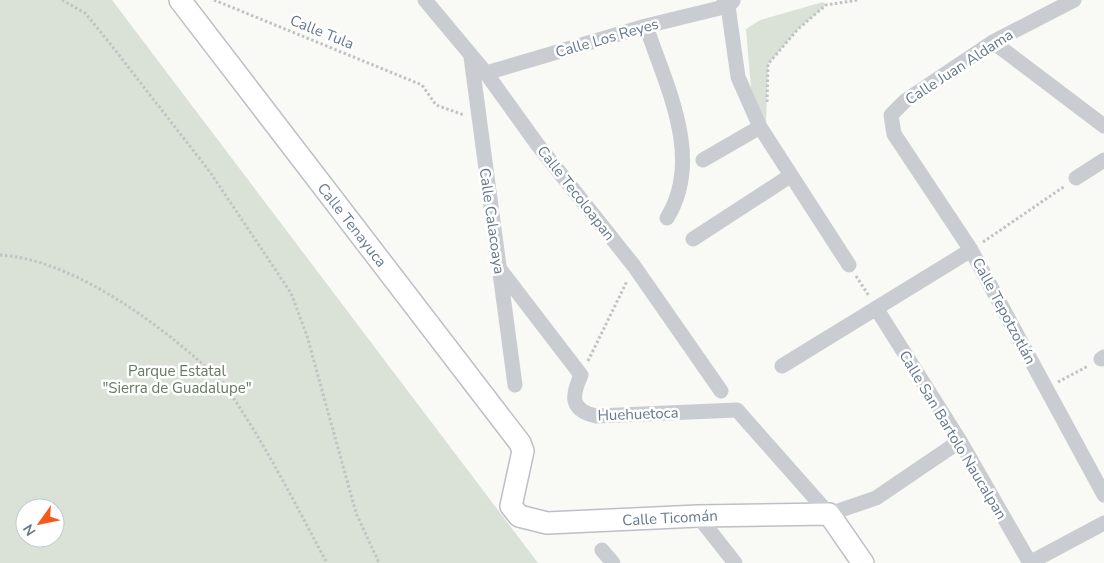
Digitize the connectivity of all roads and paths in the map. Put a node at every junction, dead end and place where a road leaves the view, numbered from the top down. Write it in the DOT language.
graph roads {
  1 [pos="62,0"];
  2 [pos="180,0"];
  3 [pos="214,0"];
  4 [pos="425,0"];
  5 [pos="858,0"];
  6 [pos="1074,0"];
  7 [pos="729,2"];
  8 [pos="646,26"];
  9 [pos="993,42"];
  10 [pos="471,57"];
  11 [pos="486,73"];
  12 [pos="478,119"];
  13 [pos="1104,126"];
  14 [pos="760,127"];
  15 [pos="894,134"];
  16 [pos="703,160"];
  17 [pos="1104,160"];
  18 [pos="790,176"];
  19 [pos="1076,178"];
  20 [pos="666,218"];
  21 [pos="693,239"];
  22 [pos="971,250"];
  23 [pos="0,256"];
  24 [pos="849,265"];
  25 [pos="634,266"];
  26 [pos="498,268"];
  27 [pos="876,308"];
  28 [pos="1103,358"];
  29 [pos="782,366"];
  30 [pos="581,375"];
  31 [pos="516,385"];
  32 [pos="1046,388"];
  33 [pos="721,391"];
  34 [pos="960,441"];
  35 [pos="1104,495"];
  36 [pos="514,511"];
  37 [pos="829,514"];
  38 [pos="698,516"];
  39 [pos="1104,523"];
  40 [pos="602,550"];
  41 [pos="327,563"];
  42 [pos="379,563"];
  43 [pos="612,563"];
  44 [pos="734,563"];
  45 [pos="863,563"];
  46 [pos="1030,563"];
  1 -- 42 [label="path"];
  2 -- 36 [label="street, Calle Tenayuca"];
  3 -- 12 [label="path, Calle Tula"];
  4 -- 10 [label="street, Calle Tecoloapan"];
  5 -- 14 [label="path"];
  6 -- 9 [label="street, Calle Juan Aldama"];
  7 -- 8 [label="street, Calle Los Reyes"];
  7 -- 14 [label="street"];
  8 -- 11 [label="street, Calle Los Reyes"];
  8 -- 20 [label="street"];
  9 -- 13 [label="street"];
  9 -- 15 [label="street, Calle Juan Aldama"];
  10 -- 11 [label="street, Calle Tecoloapan"];
  10 -- 12 [label="street, Calle Calacoaya"];
  11 -- 25 [label="street, Calle Tecoloapan"];
  12 -- 26 [label="street, Calle Calacoaya"];
  14 -- 16 [label="street"];
  14 -- 18 [label="street"];
  15 -- 22 [label="street, Calle Tepotzotlán"];
  17 -- 19 [label="street"];
  18 -- 21 [label="street"];
  18 -- 24 [label="street"];
  19 -- 22 [label="path"];
  22 -- 27 [label="street"];
  22 -- 32 [label="street, Calle Tepotzotlán"];
  23 -- 41 [label="path"];
  24 -- 27 [label="path"];
  25 -- 30 [label="path"];
  25 -- 33 [label="street, Calle Tecoloapan"];
  26 -- 30 [label="street"];
  26 -- 31 [label="street, Calle Calacoaya"];
  27 -- 29 [label="street"];
  27 -- 34 [label="street, Calle San Bartolo Naucalpan"];
  28 -- 32 [label="path"];
  30 -- 37 [label="street, Huehuetoca"];
  32 -- 35 [label="street, Calle Tepotzotlán"];
  34 -- 37 [label="street"];
  34 -- 46 [label="street, Calle San Bartolo Naucalpan"];
  36 -- 38 [label="street, Calle Ticomán"];
  37 -- 38 [label="street, Calle Ticomán"];
  37 -- 45 [label="street"];
  38 -- 44 [label="street"];
  39 -- 46 [label="street"];
  40 -- 43 [label="street"];
}
